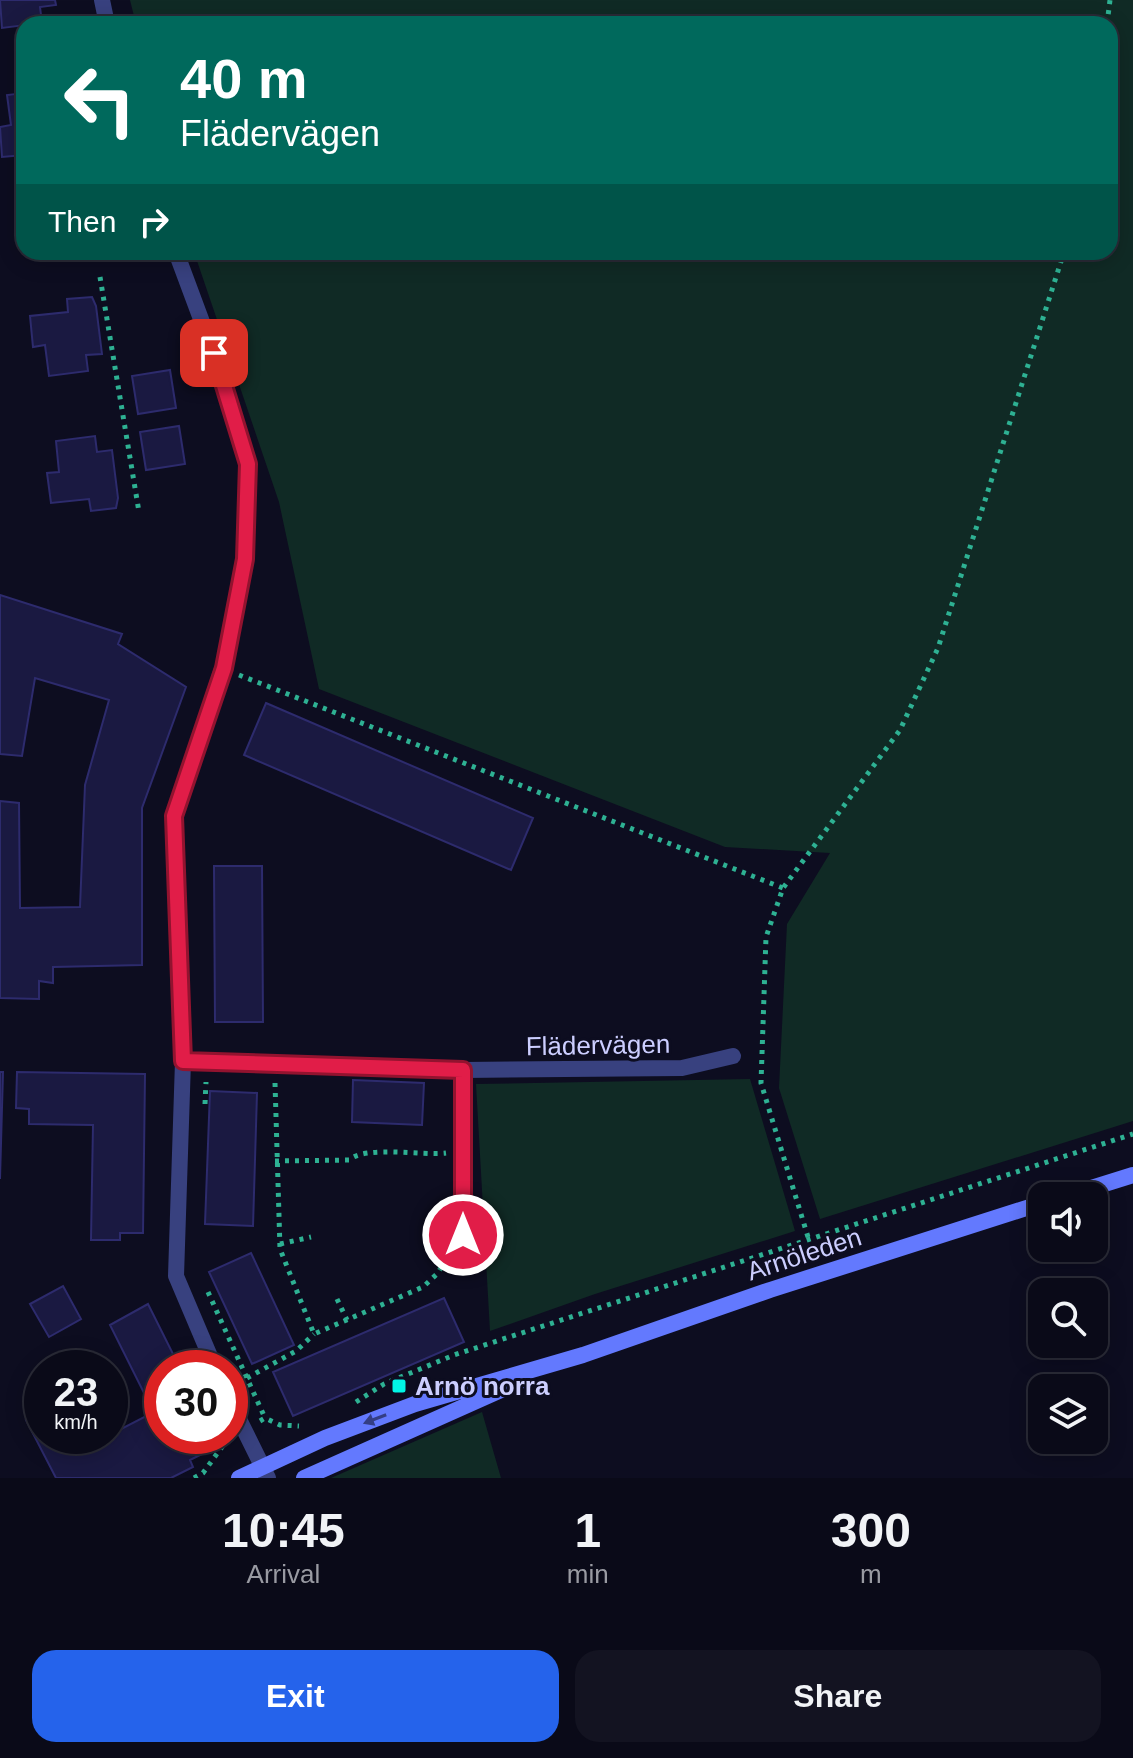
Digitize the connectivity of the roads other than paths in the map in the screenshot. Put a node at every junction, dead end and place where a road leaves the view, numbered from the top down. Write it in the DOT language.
graph roads {
  1 [pos="179,260"];
  2 [pos="733,1056"];
  3 [pos="183,1061"];
  4 [pos="463,1070"];
  5 [pos="1133,1175"];
  6 [pos="1108,1183"];
  7 [pos="1028,1207"];
  8 [pos="463,1235"];
  9 [pos="207,1350"];
  10 [pos="583,1355"];
  11 [pos="248,1439"];
  12 [pos="265,1472"];
  13 [pos="239,1478"];
  14 [pos="304,1478"];
  1 -- 3 [label="street"];
  2 -- 4 [label="street, Flädervägen"];
  3 -- 4 [label="street, Flädervägen"];
  3 -- 9 [label="street"];
  4 -- 8 [label="street"];
  5 -- 6 [label="main road"];
  7 -- 10 [label="main road, Arnöleden"];
  10 -- 12 [label="main road, Arnöleden, one-way"];
  10 -- 14 [label="main road, Arnöleden"];
  11 -- 12 [label="street"];
  12 -- 13 [label="main road, Arnöleden"];
}
